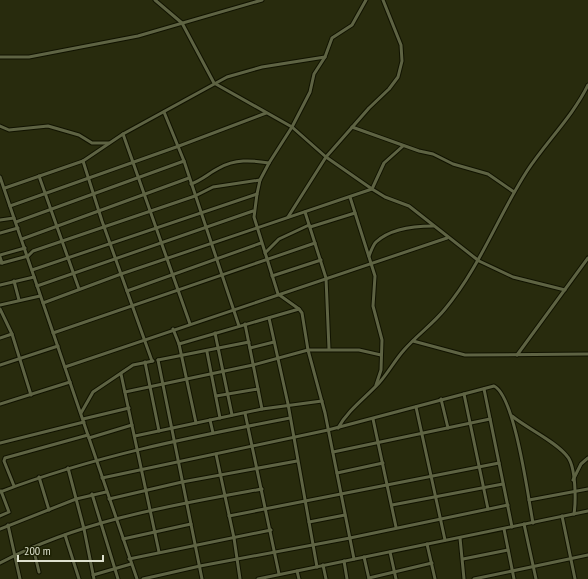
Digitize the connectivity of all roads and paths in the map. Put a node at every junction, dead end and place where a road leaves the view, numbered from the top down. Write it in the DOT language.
graph roads {
  1 [pos="155,0"];
  2 [pos="262,0"];
  3 [pos="366,0"];
  4 [pos="383,0"];
  5 [pos="182,23"];
  6 [pos="0,57"];
  7 [pos="325,57"];
  8 [pos="214,83"];
  9 [pos="588,85"];
  10 [pos="164,112"];
  11 [pos="266,113"];
  12 [pos="0,126"];
  13 [pos="352,127"];
  14 [pos="292,128"];
  15 [pos="123,134"];
  16 [pos="112,142"];
  17 [pos="179,146"];
  18 [pos="403,146"];
  19 [pos="326,157"];
  20 [pos="184,161"];
  21 [pos="83,162"];
  22 [pos="133,162"];
  23 [pos="269,163"];
  24 [pos="39,176"];
  25 [pos="0,177"];
  26 [pos="88,177"];
  27 [pos="139,178"];
  28 [pos="189,178"];
  29 [pos="260,180"];
  30 [pos="191,184"];
  31 [pos="5,188"];
  32 [pos="372,189"];
  33 [pos="44,192"];
  34 [pos="514,192"];
  35 [pos="93,193"];
  36 [pos="145,194"];
  37 [pos="257,194"];
  38 [pos="195,196"];
  39 [pos="350,197"];
  40 [pos="10,206"];
  41 [pos="50,209"];
  42 [pos="99,210"];
  43 [pos="150,210"];
  44 [pos="253,211"];
  45 [pos="200,212"];
  46 [pos="305,212"];
  47 [pos="355,213"];
  48 [pos="288,217"];
  49 [pos="14,218"];
  50 [pos="0,220"];
  51 [pos="16,222"];
  52 [pos="55,225"];
  53 [pos="105,226"];
  54 [pos="310,226"];
  55 [pos="433,226"];
  56 [pos="156,227"];
  57 [pos="205,227"];
  58 [pos="18,228"];
  59 [pos="256,228"];
  60 [pos="0,234"];
  61 [pos="446,238"];
  62 [pos="22,239"];
  63 [pos="61,241"];
  64 [pos="110,243"];
  65 [pos="162,243"];
  66 [pos="261,243"];
  67 [pos="315,243"];
  68 [pos="210,244"];
  69 [pos="25,248"];
  70 [pos="265,253"];
  71 [pos="0,256"];
  72 [pos="28,256"];
  73 [pos="369,256"];
  74 [pos="67,257"];
  75 [pos="116,258"];
  76 [pos="588,258"];
  77 [pos="166,259"];
  78 [pos="216,259"];
  79 [pos="267,260"];
  80 [pos="321,260"];
  81 [pos="479,261"];
  82 [pos="371,262"];
  83 [pos="1,263"];
  84 [pos="32,270"];
  85 [pos="73,273"];
  86 [pos="121,274"];
  87 [pos="221,275"];
  88 [pos="34,276"];
  89 [pos="173,276"];
  90 [pos="272,276"];
  91 [pos="326,278"];
  92 [pos="14,281"];
  93 [pos="0,285"];
  94 [pos="37,286"];
  95 [pos="79,289"];
  96 [pos="565,290"];
  97 [pos="127,291"];
  98 [pos="178,291"];
  99 [pos="278,294"];
  100 [pos="40,296"];
  101 [pos="19,300"];
  102 [pos="43,303"];
  103 [pos="0,305"];
  104 [pos="132,306"];
  105 [pos="0,309"];
  106 [pos="299,309"];
  107 [pos="233,310"];
  108 [pos="269,318"];
  109 [pos="190,324"];
  110 [pos="245,324"];
  111 [pos="239,326"];
  112 [pos="173,329"];
  113 [pos="53,333"];
  114 [pos="215,333"];
  115 [pos="12,334"];
  116 [pos="0,338"];
  117 [pos="144,339"];
  118 [pos="413,341"];
  119 [pos="249,342"];
  120 [pos="274,342"];
  121 [pos="179,344"];
  122 [pos="58,346"];
  123 [pos="250,348"];
  124 [pos="219,349"];
  125 [pos="329,349"];
  126 [pos="308,350"];
  127 [pos="207,352"];
  128 [pos="588,354"];
  129 [pos="517,355"];
  130 [pos="182,356"];
  131 [pos="382,356"];
  132 [pos="278,358"];
  133 [pos="19,360"];
  134 [pos="158,360"];
  135 [pos="152,361"];
  136 [pos="145,362"];
  137 [pos="0,365"];
  138 [pos="253,365"];
  139 [pos="65,366"];
  140 [pos="224,371"];
  141 [pos="121,374"];
  142 [pos="211,374"];
  143 [pos="186,378"];
  144 [pos="70,382"];
  145 [pos="163,383"];
  146 [pos="150,387"];
  147 [pos="375,387"];
  148 [pos="258,389"];
  149 [pos="484,389"];
  150 [pos="125,392"];
  151 [pos="31,394"];
  152 [pos="228,394"];
  153 [pos="464,394"];
  154 [pos="216,396"];
  155 [pos="442,399"];
  156 [pos="322,400"];
  157 [pos="0,404"];
  158 [pos="288,404"];
  159 [pos="416,406"];
  160 [pos="129,408"];
  161 [pos="262,409"];
  162 [pos="245,412"];
  163 [pos="81,413"];
  164 [pos="232,415"];
  165 [pos="512,416"];
  166 [pos="220,418"];
  167 [pos="290,418"];
  168 [pos="373,419"];
  169 [pos="490,419"];
  170 [pos="83,420"];
  171 [pos="210,420"];
  172 [pos="196,423"];
  173 [pos="471,424"];
  174 [pos="132,425"];
  175 [pos="248,426"];
  176 [pos="172,428"];
  177 [pos="338,428"];
  178 [pos="448,428"];
  179 [pos="328,430"];
  180 [pos="159,431"];
  181 [pos="213,433"];
  182 [pos="422,434"];
  183 [pos="135,436"];
  184 [pos="89,437"];
  185 [pos="293,438"];
  186 [pos="174,440"];
  187 [pos="378,442"];
  188 [pos="0,443"];
  189 [pos="253,446"];
  190 [pos="137,448"];
  191 [pos="333,452"];
  192 [pos="216,454"];
  193 [pos="588,458"];
  194 [pos="97,460"];
  195 [pos="178,461"];
  196 [pos="297,461"];
  197 [pos="383,463"];
  198 [pos="499,463"];
  199 [pos="68,468"];
  200 [pos="479,468"];
  201 [pos="258,469"];
  202 [pos="141,470"];
  203 [pos="337,473"];
  204 [pos="220,475"];
  205 [pos="39,477"];
  206 [pos="432,477"];
  207 [pos="102,478"];
  208 [pos="573,480"];
  209 [pos="182,482"];
  210 [pos="387,484"];
  211 [pos="503,484"];
  212 [pos="14,486"];
  213 [pos="483,488"];
  214 [pos="262,489"];
  215 [pos="588,489"];
  216 [pos="145,491"];
  217 [pos="1,492"];
  218 [pos="106,492"];
  219 [pos="575,492"];
  220 [pos="92,494"];
  221 [pos="341,495"];
  222 [pos="225,496"];
  223 [pos="436,498"];
  224 [pos="76,499"];
  225 [pos="109,499"];
  226 [pos="529,500"];
  227 [pos="304,501"];
  228 [pos="187,503"];
  229 [pos="392,505"];
  230 [pos="508,505"];
  231 [pos="266,509"];
  232 [pos="488,509"];
  233 [pos="49,510"];
  234 [pos="149,510"];
  235 [pos="588,512"];
  236 [pos="574,514"];
  237 [pos="345,515"];
  238 [pos="0,516"];
  239 [pos="229,516"];
  240 [pos="562,516"];
  241 [pos="440,518"];
  242 [pos="116,519"];
  243 [pos="100,522"];
  244 [pos="309,522"];
  245 [pos="533,522"];
  246 [pos="191,524"];
  247 [pos="524,524"];
  248 [pos="8,525"];
  249 [pos="396,527"];
  250 [pos="512,527"];
  251 [pos="0,529"];
  252 [pos="84,529"];
  253 [pos="504,529"];
  254 [pos="271,530"];
  255 [pos="154,531"];
  256 [pos="65,535"];
  257 [pos="234,538"];
  258 [pos="350,538"];
  259 [pos="460,538"];
  260 [pos="123,539"];
  261 [pos="445,540"];
  262 [pos="314,544"];
  263 [pos="427,544"];
  264 [pos="196,545"];
  265 [pos="33,547"];
  266 [pos="508,550"];
  267 [pos="159,552"];
  268 [pos="276,552"];
  269 [pos="390,552"];
  270 [pos="16,555"];
  271 [pos="588,555"];
  272 [pos="364,557"];
  273 [pos="129,559"];
  274 [pos="354,559"];
  275 [pos="463,559"];
  276 [pos="571,559"];
  277 [pos="238,560"];
  278 [pos="344,561"];
  279 [pos="0,563"];
  280 [pos="432,563"];
  281 [pos="131,564"];
  282 [pos="323,565"];
  283 [pos="200,566"];
  284 [pos="317,567"];
  285 [pos="533,567"];
  286 [pos="114,568"];
  287 [pos="297,571"];
  288 [pos="512,571"];
  289 [pos="39,572"];
  290 [pos="395,572"];
  291 [pos="279,574"];
  292 [pos="93,577"];
  293 [pos="369,578"];
  294 [pos="20,579"];
  295 [pos="79,579"];
  296 [pos="118,579"];
  297 [pos="137,579"];
  298 [pos="143,579"];
  299 [pos="202,579"];
  300 [pos="240,579"];
  301 [pos="259,579"];
  302 [pos="299,579"];
  303 [pos="326,579"];
  304 [pos="347,579"];
  305 [pos="396,579"];
  306 [pos="435,579"];
  307 [pos="464,579"];
  308 [pos="474,579"];
  309 [pos="514,579"];
  310 [pos="536,579"];
  311 [pos="575,579"];
  1 -- 5 [label="street"];
  2 -- 5 [label="street"];
  3 -- 7 [label="street"];
  4 -- 13 [label="street"];
  5 -- 6 [label="street"];
  5 -- 8 [label="street"];
  7 -- 8 [label="street"];
  7 -- 14 [label="street"];
  8 -- 10 [label="street"];
  8 -- 11 [label="street"];
  9 -- 34 [label="street"];
  10 -- 15 [label="street"];
  10 -- 17 [label="street"];
  11 -- 14 [label="street"];
  11 -- 17 [label="street"];
  12 -- 16 [label="street"];
  13 -- 18 [label="street"];
  13 -- 19 [label="street"];
  14 -- 19 [label="street"];
  14 -- 23 [label="street"];
  15 -- 16 [label="street"];
  15 -- 22 [label="street"];
  16 -- 21 [label="street"];
  17 -- 20 [label="street"];
  17 -- 22 [label="street"];
  18 -- 32 [label="street"];
  18 -- 34 [label="street"];
  19 -- 32 [label="street"];
  19 -- 48 [label="street"];
  20 -- 27 [label="street"];
  20 -- 28 [label="street"];
  21 -- 24 [label="street"];
  21 -- 26 [label="street"];
  22 -- 26 [label="street"];
  22 -- 27 [label="street"];
  23 -- 29 [label="street"];
  23 -- 30 [label="street"];
  24 -- 31 [label="street"];
  24 -- 33 [label="street"];
  25 -- 31 [label="street"];
  26 -- 33 [label="street"];
  26 -- 35 [label="street"];
  27 -- 35 [label="street"];
  27 -- 36 [label="street"];
  28 -- 30 [label="street"];
  28 -- 36 [label="street"];
  29 -- 37 [label="street"];
  29 -- 38 [label="street"];
  30 -- 38 [label="street"];
  31 -- 40 [label="street"];
  32 -- 39 [label="street"];
  32 -- 55 [label="street"];
  33 -- 40 [label="street"];
  33 -- 41 [label="street"];
  34 -- 81 [label="street"];
  35 -- 41 [label="street"];
  35 -- 42 [label="street"];
  36 -- 42 [label="street"];
  36 -- 43 [label="street"];
  37 -- 44 [label="street"];
  37 -- 45 [label="street"];
  38 -- 43 [label="street"];
  38 -- 45 [label="street"];
  39 -- 46 [label="street"];
  39 -- 47 [label="street"];
  40 -- 49 [label="street"];
  41 -- 51 [label="street"];
  41 -- 52 [label="street"];
  42 -- 52 [label="street"];
  42 -- 53 [label="street"];
  43 -- 53 [label="street"];
  43 -- 56 [label="street"];
  44 -- 57 [label="street"];
  44 -- 59 [label="street"];
  45 -- 56 [label="street"];
  45 -- 57 [label="street"];
  46 -- 48 [label="street"];
  46 -- 54 [label="street"];
  47 -- 54 [label="street"];
  47 -- 73 [label="street"];
  48 -- 59 [label="street"];
  49 -- 50 [label="street"];
  49 -- 51 [label="street"];
  51 -- 58 [label="street"];
  52 -- 62 [label="street"];
  52 -- 63 [label="street"];
  53 -- 63 [label="street"];
  53 -- 64 [label="street"];
  54 -- 67 [label="street"];
  54 -- 70 [label="street"];
  55 -- 61 [label="street"];
  55 -- 73 [label="street"];
  56 -- 64 [label="street"];
  56 -- 65 [label="street"];
  57 -- 65 [label="street"];
  57 -- 68 [label="street"];
  58 -- 60 [label="street"];
  58 -- 62 [label="street"];
  59 -- 66 [label="street"];
  59 -- 68 [label="street"];
  61 -- 81 [label="street"];
  61 -- 82 [label="street"];
  62 -- 69 [label="street"];
  63 -- 72 [label="street"];
  63 -- 74 [label="street"];
  64 -- 74 [label="street"];
  64 -- 75 [label="street"];
  65 -- 75 [label="street"];
  65 -- 77 [label="street"];
  66 -- 70 [label="street"];
  66 -- 78 [label="street"];
  67 -- 79 [label="street"];
  67 -- 80 [label="street"];
  68 -- 77 [label="street"];
  68 -- 78 [label="street"];
  69 -- 71 [label="street"];
  69 -- 72 [label="street"];
  70 -- 79 [label="street"];
  71 -- 83 [label="street"];
  72 -- 83 [label="street"];
  72 -- 84 [label="street"];
  73 -- 82 [label="street"];
  74 -- 84 [label="street"];
  74 -- 85 [label="street"];
  75 -- 85 [label="street"];
  75 -- 86 [label="street"];
  76 -- 96 [label="street"];
  77 -- 86 [label="street"];
  77 -- 89 [label="street"];
  78 -- 87 [label="street"];
  78 -- 89 [label="street"];
  79 -- 87 [label="street"];
  79 -- 90 [label="street"];
  80 -- 90 [label="street"];
  80 -- 91 [label="street"];
  81 -- 96 [label="street"];
  81 -- 118 [label="street"];
  82 -- 91 [label="street"];
  82 -- 131 [label="street"];
  84 -- 88 [label="street"];
  85 -- 94 [label="street"];
  85 -- 95 [label="street"];
  86 -- 95 [label="street"];
  86 -- 97 [label="street"];
  87 -- 98 [label="street"];
  87 -- 107 [label="street"];
  88 -- 92 [label="street"];
  88 -- 94 [label="street"];
  89 -- 97 [label="street"];
  89 -- 98 [label="street"];
  90 -- 99 [label="street"];
  91 -- 99 [label="street"];
  91 -- 125 [label="street"];
  92 -- 93 [label="street"];
  92 -- 101 [label="street"];
  94 -- 100 [label="street"];
  95 -- 102 [label="street"];
  96 -- 129 [label="street"];
  97 -- 104 [label="street"];
  98 -- 104 [label="street"];
  98 -- 109 [label="street"];
  99 -- 106 [label="street"];
  99 -- 107 [label="street"];
  100 -- 101 [label="street"];
  100 -- 102 [label="street"];
  101 -- 103 [label="street"];
  102 -- 113 [label="street"];
  104 -- 113 [label="street"];
  104 -- 117 [label="street"];
  105 -- 115 [label="street"];
  106 -- 108 [label="street"];
  106 -- 126 [label="street"];
  107 -- 109 [label="street"];
  107 -- 111 [label="street"];
  108 -- 110 [label="street"];
  108 -- 120 [label="street"];
  109 -- 112 [label="street"];
  110 -- 111 [label="street"];
  110 -- 119 [label="street"];
  111 -- 114 [label="street"];
  112 -- 117 [label="street"];
  112 -- 121 [label="street"];
  113 -- 122 [label="street"];
  114 -- 121 [label="street"];
  114 -- 124 [label="street"];
  115 -- 116 [label="street"];
  115 -- 133 [label="street"];
  117 -- 135 [label="street"];
  117 -- 139 [label="street"];
  118 -- 129 [label="street"];
  118 -- 147 [label="street"];
  119 -- 123 [label="street"];
  119 -- 124 [label="street"];
  120 -- 123 [label="street"];
  120 -- 132 [label="street"];
  121 -- 130 [label="street"];
  122 -- 133 [label="street"];
  122 -- 139 [label="street"];
  123 -- 138 [label="street"];
  124 -- 127 [label="street"];
  124 -- 140 [label="street"];
  125 -- 126 [label="street"];
  125 -- 131 [label="street"];
  126 -- 132 [label="street"];
  126 -- 156 [label="street"];
  127 -- 130 [label="street"];
  127 -- 142 [label="street"];
  128 -- 129 [label="street"];
  130 -- 134 [label="street"];
  130 -- 143 [label="street"];
  131 -- 147 [label="street"];
  132 -- 138 [label="street"];
  132 -- 158 [label="street"];
  133 -- 137 [label="street"];
  133 -- 151 [label="street"];
  134 -- 135 [label="street"];
  134 -- 145 [label="street"];
  135 -- 136 [label="street"];
  136 -- 141 [label="street"];
  136 -- 146 [label="street"];
  138 -- 140 [label="street"];
  138 -- 148 [label="street"];
  139 -- 144 [label="street"];
  140 -- 142 [label="street"];
  140 -- 152 [label="street"];
  141 -- 150 [label="street"];
  141 -- 163 [label="street"];
  142 -- 143 [label="street"];
  142 -- 154 [label="street"];
  143 -- 145 [label="street"];
  143 -- 172 [label="street"];
  144 -- 151 [label="street"];
  144 -- 163 [label="street"];
  145 -- 146 [label="street"];
  145 -- 176 [label="street"];
  146 -- 150 [label="street"];
  146 -- 180 [label="street"];
  147 -- 177 [label="street"];
  148 -- 152 [label="street"];
  148 -- 161 [label="street"];
  149 -- 153 [label="street"];
  149 -- 165 [label="street"];
  149 -- 169 [label="street"];
  150 -- 160 [label="street"];
  151 -- 157 [label="street"];
  152 -- 154 [label="street"];
  152 -- 164 [label="street"];
  153 -- 155 [label="street"];
  153 -- 173 [label="street"];
  154 -- 166 [label="street"];
  155 -- 159 [label="street"];
  155 -- 178 [label="street"];
  156 -- 158 [label="street"];
  156 -- 179 [label="street"];
  158 -- 161 [label="street"];
  158 -- 167 [label="street"];
  159 -- 168 [label="street"];
  159 -- 182 [label="street"];
  160 -- 170 [label="street"];
  160 -- 174 [label="street"];
  161 -- 162 [label="street"];
  162 -- 164 [label="street"];
  162 -- 175 [label="street"];
  163 -- 170 [label="street"];
  164 -- 166 [label="street"];
  165 -- 208 [label="street"];
  165 -- 226 [label="street"];
  166 -- 171 [label="street"];
  167 -- 175 [label="street"];
  167 -- 185 [label="street"];
  168 -- 177 [label="street"];
  168 -- 187 [label="street"];
  169 -- 173 [label="street"];
  169 -- 198 [label="street"];
  170 -- 184 [label="street"];
  170 -- 188 [label="street"];
  171 -- 172 [label="street"];
  171 -- 181 [label="street"];
  172 -- 176 [label="street"];
  173 -- 178 [label="street"];
  173 -- 200 [label="street"];
  174 -- 183 [label="street"];
  174 -- 184 [label="street"];
  175 -- 181 [label="street"];
  175 -- 189 [label="street"];
  176 -- 180 [label="street"];
  176 -- 186 [label="street"];
  177 -- 179 [label="street"];
  178 -- 182 [label="street"];
  179 -- 185 [label="street"];
  179 -- 191 [label="street"];
  180 -- 183 [label="street"];
  181 -- 186 [label="street"];
  182 -- 187 [label="street"];
  182 -- 206 [label="street"];
  183 -- 190 [label="street"];
  184 -- 194 [label="street"];
  184 -- 212 [label="street"];
  185 -- 189 [label="street"];
  185 -- 196 [label="street"];
  186 -- 190 [label="street"];
  186 -- 195 [label="street"];
  187 -- 191 [label="street"];
  187 -- 197 [label="street"];
  189 -- 192 [label="street"];
  189 -- 201 [label="street"];
  190 -- 194 [label="street"];
  190 -- 202 [label="street"];
  191 -- 203 [label="street"];
  192 -- 195 [label="street"];
  192 -- 204 [label="street"];
  193 -- 208 [label="street"];
  194 -- 199 [label="street"];
  194 -- 207 [label="street"];
  195 -- 202 [label="street"];
  195 -- 209 [label="street"];
  196 -- 201 [label="street"];
  196 -- 227 [label="street"];
  197 -- 203 [label="street"];
  197 -- 210 [label="street"];
  198 -- 200 [label="street"];
  198 -- 211 [label="street"];
  199 -- 205 [label="street"];
  199 -- 224 [label="street"];
  200 -- 206 [label="street"];
  200 -- 213 [label="street"];
  201 -- 204 [label="street"];
  201 -- 214 [label="street"];
  202 -- 207 [label="street"];
  202 -- 216 [label="street"];
  203 -- 221 [label="street"];
  204 -- 209 [label="street"];
  204 -- 222 [label="street"];
  205 -- 212 [label="street"];
  205 -- 233 [label="street"];
  206 -- 210 [label="street"];
  206 -- 223 [label="street"];
  207 -- 218 [label="street"];
  208 -- 219 [label="street"];
  209 -- 216 [label="street"];
  209 -- 228 [label="street"];
  210 -- 221 [label="street"];
  210 -- 229 [label="street"];
  211 -- 213 [label="street"];
  211 -- 230 [label="street"];
  212 -- 217 [label="street"];
  213 -- 223 [label="street"];
  213 -- 232 [label="street"];
  214 -- 222 [label="street"];
  214 -- 231 [label="street"];
  215 -- 219 [label="street"];
  216 -- 225 [label="street"];
  216 -- 234 [label="street"];
  217 -- 238 [label="street"];
  218 -- 220 [label="street"];
  218 -- 225 [label="street"];
  219 -- 226 [label="street"];
  219 -- 236 [label="street"];
  220 -- 224 [label="street"];
  220 -- 243 [label="street"];
  221 -- 227 [label="street"];
  221 -- 237 [label="street"];
  222 -- 228 [label="street"];
  222 -- 239 [label="street"];
  223 -- 229 [label="street"];
  223 -- 241 [label="street"];
  224 -- 233 [label="street"];
  224 -- 252 [label="street"];
  225 -- 242 [label="street"];
  226 -- 245 [label="street"];
  227 -- 231 [label="street"];
  227 -- 244 [label="street"];
  228 -- 234 [label="street"];
  228 -- 246 [label="street"];
  229 -- 249 [label="street"];
  230 -- 232 [label="street"];
  230 -- 250 [label="street"];
  231 -- 239 [label="street"];
  231 -- 254 [label="street"];
  232 -- 241 [label="street"];
  233 -- 248 [label="street"];
  234 -- 242 [label="street"];
  234 -- 255 [label="street"];
  235 -- 236 [label="street"];
  236 -- 240 [label="street"];
  237 -- 244 [label="street"];
  237 -- 258 [label="street"];
  239 -- 257 [label="street"];
  240 -- 245 [label="street"];
  240 -- 276 [label="street"];
  241 -- 249 [label="street"];
  241 -- 261 [label="street"];
  242 -- 243 [label="street"];
  242 -- 260 [label="street"];
  243 -- 252 [label="street"];
  243 -- 286 [label="street"];
  244 -- 262 [label="street"];
  245 -- 247 [label="street"];
  246 -- 255 [label="street"];
  246 -- 264 [label="street"];
  247 -- 250 [label="street"];
  247 -- 285 [label="street"];
  248 -- 251 [label="street"];
  248 -- 270 [label="street"];
  249 -- 258 [label="street"];
  250 -- 253 [label="street"];
  252 -- 256 [label="street"];
  252 -- 292 [label="street"];
  253 -- 259 [label="street"];
  253 -- 266 [label="street"];
  254 -- 257 [label="street"];
  254 -- 268 [label="street"];
  255 -- 260 [label="street"];
  255 -- 267 [label="street"];
  256 -- 265 [label="street"];
  256 -- 295 [label="street"];
  257 -- 264 [label="street"];
  257 -- 277 [label="street"];
  258 -- 262 [label="street"];
  258 -- 274 [label="street"];
  259 -- 261 [label="street"];
  259 -- 275 [label="street"];
  260 -- 273 [label="street"];
  261 -- 263 [label="street"];
  262 -- 268 [label="street"];
  262 -- 284 [label="street"];
  263 -- 269 [label="street"];
  263 -- 280 [label="street"];
  264 -- 267 [label="street"];
  264 -- 283 [label="street"];
  265 -- 270 [label="street"];
  265 -- 289 [label="street"];
  266 -- 275 [label="street"];
  266 -- 288 [label="street"];
  267 -- 273 [label="street"];
  268 -- 277 [label="street"];
  268 -- 291 [label="street"];
  269 -- 272 [label="street"];
  269 -- 290 [label="street"];
  270 -- 279 [label="street"];
  270 -- 294 [label="street"];
  271 -- 276 [label="street"];
  272 -- 274 [label="street"];
  272 -- 293 [label="street"];
  273 -- 281 [label="street"];
  274 -- 278 [label="street"];
  275 -- 307 [label="street"];
  276 -- 285 [label="street"];
  276 -- 311 [label="street"];
  277 -- 283 [label="street"];
  277 -- 300 [label="street"];
  278 -- 282 [label="street"];
  278 -- 304 [label="street"];
  280 -- 290 [label="street"];
  280 -- 306 [label="street"];
  281 -- 286 [label="street"];
  281 -- 297 [label="street"];
  282 -- 284 [label="street"];
  282 -- 303 [label="street"];
  283 -- 298 [label="street"];
  283 -- 299 [label="street"];
  284 -- 287 [label="street"];
  285 -- 288 [label="street"];
  285 -- 310 [label="street"];
  286 -- 292 [label="street"];
  286 -- 296 [label="street"];
  287 -- 291 [label="street"];
  287 -- 302 [label="street"];
  288 -- 308 [label="street"];
  288 -- 309 [label="street"];
  290 -- 293 [label="street"];
  290 -- 305 [label="street"];
  291 -- 301 [label="street"];
}
